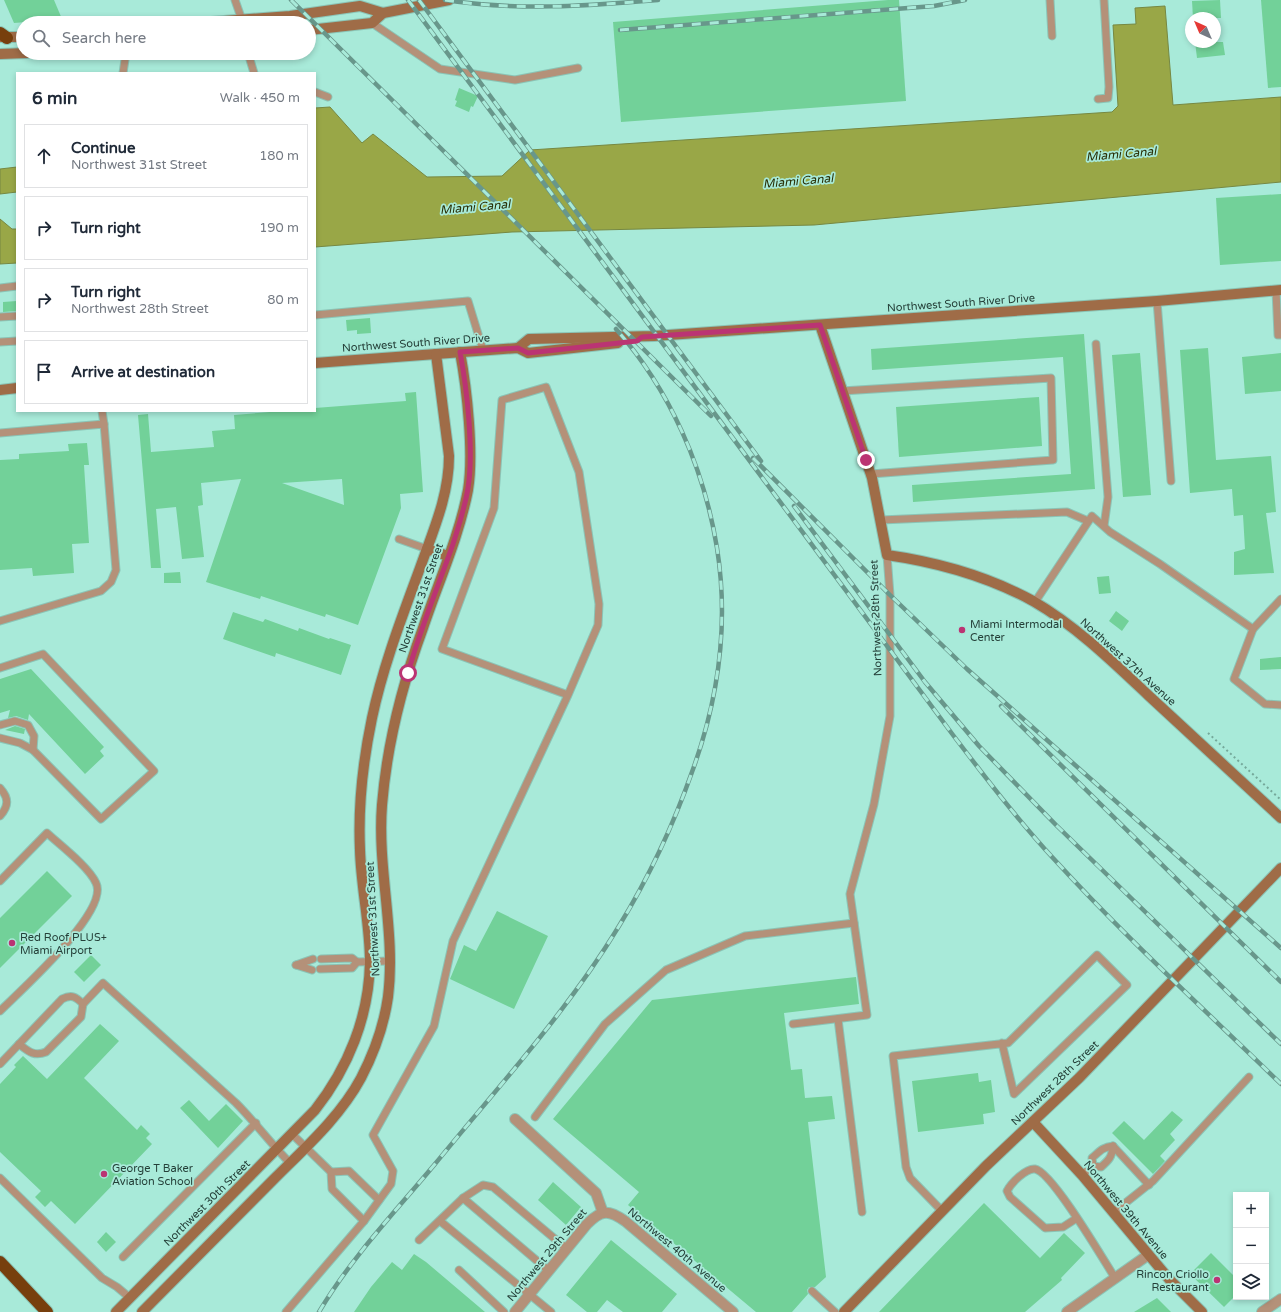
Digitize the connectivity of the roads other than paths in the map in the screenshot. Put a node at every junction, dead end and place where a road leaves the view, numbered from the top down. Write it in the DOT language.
graph roads {
  1 [pos="235,0"];
  2 [pos="449,0"];
  3 [pos="1050,0"];
  4 [pos="1104,0"];
  5 [pos="383,14"];
  6 [pos="241,16"];
  7 [pos="287,16"];
  8 [pos="372,23"];
  9 [pos="316,29"];
  10 [pos="2,36"];
  11 [pos="1052,36"];
  12 [pos="16,37"];
  13 [pos="16,53"];
  14 [pos="0,54"];
  15 [pos="125,60"];
  16 [pos="250,60"];
  17 [pos="578,68"];
  18 [pos="123,72"];
  19 [pos="254,72"];
  20 [pos="316,92"];
  21 [pos="328,97"];
  22 [pos="1098,99"];
  23 [pos="16,286"];
  24 [pos="0,288"];
  25 [pos="1279,290"];
  26 [pos="1157,301"];
  27 [pos="316,315"];
  28 [pos="16,316"];
  29 [pos="0,317"];
  30 [pos="820,325"];
  31 [pos="1281,335"];
  32 [pos="16,341"];
  33 [pos="0,342"];
  34 [pos="1096,344"];
  35 [pos="483,350"];
  36 [pos="460,352"];
  37 [pos="436,354"];
  38 [pos="316,363"];
  39 [pos="16,388"];
  40 [pos="0,390"];
  41 [pos="842,391"];
  42 [pos="102,412"];
  43 [pos="104,424"];
  44 [pos="0,433"];
  45 [pos="871,474"];
  46 [pos="1171,481"];
  47 [pos="881,520"];
  48 [pos="1088,521"];
  49 [pos="1104,526"];
  50 [pos="399,540"];
  51 [pos="427,548"];
  52 [pos="887,555"];
  53 [pos="448,556"];
  54 [pos="1281,599"];
  55 [pos="1035,602"];
  56 [pos="0,621"];
  57 [pos="1253,629"];
  58 [pos="0,668"];
  59 [pos="568,696"];
  60 [pos="1281,705"];
  61 [pos="0,725"];
  62 [pos="0,738"];
  63 [pos="33,750"];
  64 [pos="0,788"];
  65 [pos="0,816"];
  66 [pos="1281,818"];
  67 [pos="1281,868"];
  68 [pos="0,881"];
  69 [pos="854,923"];
  70 [pos="313,959"];
  71 [pos="320,959"];
  72 [pos="389,961"];
  73 [pos="357,962"];
  74 [pos="370,962"];
  75 [pos="320,969"];
  76 [pos="312,970"];
  77 [pos="83,1004"];
  78 [pos="0,1011"];
  79 [pos="838,1019"];
  80 [pos="793,1024"];
  81 [pos="1002,1043"];
  82 [pos="18,1044"];
  83 [pos="0,1064"];
  84 [pos="1249,1077"];
  85 [pos="315,1110"];
  86 [pos="535,1117"];
  87 [pos="514,1119"];
  88 [pos="1033,1122"];
  89 [pos="256,1123"];
  90 [pos="292,1134"];
  91 [pos="1113,1146"];
  92 [pos="305,1148"];
  93 [pos="276,1150"];
  94 [pos="290,1163"];
  95 [pos="1093,1166"];
  96 [pos="331,1172"];
  97 [pos="1082,1175"];
  98 [pos="0,1178"];
  99 [pos="1149,1185"];
  100 [pos="463,1198"];
  101 [pos="379,1200"];
  102 [pos="942,1211"];
  103 [pos="862,1212"];
  104 [pos="1114,1212"];
  105 [pos="600,1213"];
  106 [pos="1077,1218"];
  107 [pos="364,1221"];
  108 [pos="440,1221"];
  109 [pos="419,1240"];
  110 [pos="567,1249"];
  111 [pos="1148,1256"];
  112 [pos="123,1257"];
  113 [pos="0,1262"];
  114 [pos="460,1270"];
  115 [pos="549,1271"];
  116 [pos="1115,1278"];
  117 [pos="812,1290"];
  118 [pos="530,1294"];
  119 [pos="130,1298"];
  120 [pos="1281,1299"];
  121 [pos="47,1312"];
  122 [pos="116,1312"];
  123 [pos="142,1312"];
  124 [pos="286,1312"];
  125 [pos="504,1312"];
  126 [pos="515,1312"];
  127 [pos="551,1312"];
  128 [pos="733,1312"];
  129 [pos="835,1312"];
  130 [pos="844,1312"];
  131 [pos="1067,1312"];
  132 [pos="1202,1312"];
  133 [pos="1262,1312"];
  1 -- 6 [label="lane"];
  2 -- 5 [label="street"];
  3 -- 11 [label="lane"];
  4 -- 22 [label="lane"];
  5 -- 7 [label="street"];
  5 -- 8 [label="street"];
  8 -- 9 [label="street"];
  8 -- 17 [label="lane"];
  10 -- 12 [label="street"];
  13 -- 14 [label="street"];
  15 -- 18 [label="lane"];
  16 -- 19 [label="lane"];
  20 -- 21 [label="lane"];
  23 -- 24 [label="lane"];
  25 -- 26 [label="street, Northwest South River Drive"];
  25 -- 31 [label="lane"];
  26 -- 30 [label="street, Northwest South River Drive"];
  26 -- 46 [label="lane"];
  27 -- 35 [label="lane"];
  28 -- 29 [label="lane"];
  30 -- 35 [label="street, Northwest South River Drive"];
  30 -- 41 [label="street, Northwest 28th Street"];
  32 -- 33 [label="lane"];
  34 -- 49 [label="lane"];
  35 -- 36 [label="street, Northwest South River Drive"];
  36 -- 37 [label="street, Northwest South River Drive"];
  36 -- 53 [label="street, Northwest 31st Street"];
  37 -- 38 [label="street, Northwest South River Drive"];
  37 -- 51 [label="street, Northwest 31st Street"];
  39 -- 40 [label="street"];
  41 -- 45 [label="street, Northwest 28th Street"];
  41 -- 45 [label="lane"];
  42 -- 43 [label="lane"];
  43 -- 44 [label="lane"];
  43 -- 56 [label="lane"];
  45 -- 47 [label="street, Northwest 28th Street"];
  47 -- 48 [label="lane"];
  47 -- 52 [label="street, Northwest 28th Street"];
  48 -- 49 [label="lane"];
  48 -- 55 [label="lane"];
  49 -- 57 [label="lane"];
  50 -- 51 [label="lane"];
  51 -- 53 [label="street"];
  51 -- 74 [label="street, Northwest 31st Street"];
  52 -- 55 [label="street, Northwest 37th Avenue"];
  52 -- 69 [label="lane, Northwest 28th Street"];
  53 -- 72 [label="street, Northwest 31st Street"];
  54 -- 57 [label="lane"];
  55 -- 66 [label="street, Northwest 37th Avenue"];
  57 -- 60 [label="lane"];
  58 -- 63 [label="lane"];
  59 -- 59 [label="lane"];
  59 -- 101 [label="lane"];
  61 -- 63 [label="lane"];
  62 -- 63 [label="lane"];
  64 -- 65 [label="lane"];
  67 -- 88 [label="street, Northwest 28th Street"];
  68 -- 78 [label="lane"];
  69 -- 79 [label="lane"];
  69 -- 86 [label="lane"];
  70 -- 76 [label="lane"];
  71 -- 73 [label="lane"];
  72 -- 74 [label="lane"];
  72 -- 92 [label="street, Northwest 31st Street"];
  73 -- 74 [label="lane"];
  73 -- 75 [label="lane"];
  74 -- 85 [label="street, Northwest 31st Street"];
  77 -- 82 [label="lane"];
  77 -- 82 [label="lane"];
  77 -- 89 [label="lane"];
  79 -- 80 [label="lane"];
  79 -- 103 [label="lane"];
  81 -- 81 [label="lane"];
  81 -- 102 [label="lane"];
  82 -- 83 [label="lane"];
  84 -- 99 [label="lane"];
  85 -- 90 [label="street, Northwest 30th Street"];
  87 -- 105 [label="street"];
  88 -- 97 [label="street, Northwest 39th Avenue"];
  88 -- 102 [label="street, Northwest 28th Street"];
  89 -- 93 [label="lane"];
  89 -- 112 [label="lane"];
  90 -- 92 [label="lane"];
  90 -- 93 [label="street, Northwest 30th Street"];
  91 -- 95 [label="lane"];
  91 -- 95 [label="lane"];
  91 -- 99 [label="lane"];
  92 -- 94 [label="street"];
  92 -- 96 [label="lane"];
  93 -- 94 [label="lane"];
  93 -- 119 [label="street, Northwest 30th Street"];
  94 -- 123 [label="street"];
  95 -- 97 [label="lane"];
  96 -- 101 [label="lane"];
  96 -- 107 [label="lane"];
  97 -- 104 [label="street, Northwest 39th Avenue"];
  98 -- 119 [label="lane"];
  99 -- 104 [label="lane"];
  100 -- 108 [label="lane"];
  100 -- 110 [label="lane"];
  100 -- 115 [label="lane"];
  101 -- 107 [label="lane"];
  102 -- 130 [label="street, Northwest 28th Street"];
  104 -- 111 [label="street, Northwest 39th Avenue"];
  105 -- 110 [label="street, Northwest 29th Street"];
  105 -- 128 [label="street, Northwest 40th Avenue"];
  106 -- 106 [label="lane"];
  106 -- 116 [label="lane"];
  107 -- 124 [label="lane"];
  108 -- 109 [label="lane"];
  108 -- 118 [label="lane"];
  110 -- 115 [label="street, Northwest 29th Street"];
  111 -- 116 [label="street"];
  111 -- 132 [label="street, Northwest 39th Avenue"];
  113 -- 121 [label="highway"];
  114 -- 125 [label="lane"];
  115 -- 118 [label="street, Northwest 29th Street"];
  116 -- 131 [label="street"];
  117 -- 129 [label="lane"];
  118 -- 126 [label="street, Northwest 29th Street"];
  118 -- 127 [label="lane"];
  119 -- 122 [label="street, Northwest 30th Street"];
  120 -- 133 [label="street"];
}
